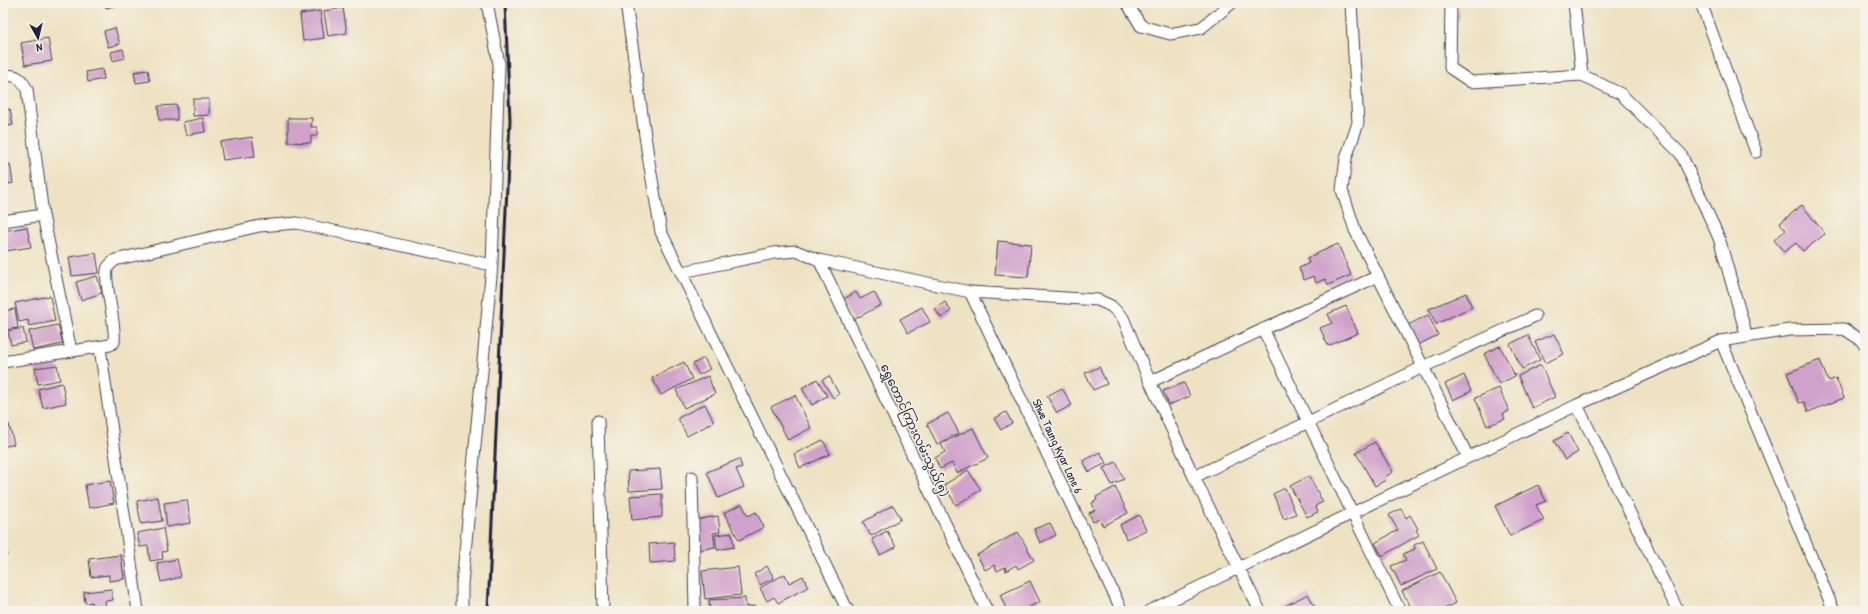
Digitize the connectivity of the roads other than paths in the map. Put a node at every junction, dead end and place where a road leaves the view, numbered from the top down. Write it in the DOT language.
graph roads {
  1 [pos="487,3"];
  2 [pos="626,3"];
  3 [pos="1127,3"];
  4 [pos="1232,3"];
  5 [pos="1351,3"];
  6 [pos="1451,3"];
  7 [pos="1574,3"];
  8 [pos="1701,3"];
  9 [pos="1582,75"];
  10 [pos="3,76"];
  11 [pos="1756,152"];
  12 [pos="43,215"];
  13 [pos="3,221"];
  14 [pos="819,260"];
  15 [pos="492,265"];
  16 [pos="682,272"];
  17 [pos="1378,276"];
  18 [pos="970,292"];
  19 [pos="1535,316"];
  20 [pos="1263,329"];
  21 [pos="1748,337"];
  22 [pos="1721,341"];
  23 [pos="1865,346"];
  24 [pos="100,348"];
  25 [pos="71,352"];
  26 [pos="3,362"];
  27 [pos="1423,367"];
  28 [pos="1150,382"];
  29 [pos="1577,405"];
  30 [pos="598,421"];
  31 [pos="1309,422"];
  32 [pos="1468,457"];
  33 [pos="692,477"];
  34 [pos="1194,477"];
  35 [pos="1352,513"];
  36 [pos="1239,567"];
  37 [pos="138,611"];
  38 [pos="462,611"];
  39 [pos="603,611"];
  40 [pos="695,611"];
  41 [pos="848,611"];
  42 [pos="986,611"];
  43 [pos="1122,611"];
  44 [pos="1149,611"];
  45 [pos="1260,611"];
  46 [pos="1400,611"];
  47 [pos="1678,611"];
  48 [pos="1834,611"];
  1 -- 15 [label="street"];
  2 -- 16 [label="street"];
  3 -- 4 [label="street"];
  5 -- 17 [label="street"];
  6 -- 9 [label="street"];
  7 -- 9 [label="street"];
  8 -- 11 [label="street"];
  9 -- 21 [label="street"];
  10 -- 12 [label="street"];
  12 -- 13 [label="street"];
  12 -- 25 [label="street"];
  14 -- 16 [label="street"];
  14 -- 18 [label="street"];
  14 -- 42 [label="street, ရွှေတောင်ကြားလမ်းသွယ်(၅)"];
  15 -- 24 [label="street"];
  15 -- 38 [label="street"];
  16 -- 41 [label="street"];
  17 -- 20 [label="street"];
  17 -- 27 [label="street"];
  18 -- 28 [label="street"];
  18 -- 43 [label="street, Shwe Taung Kyar Lane 6"];
  19 -- 27 [label="street"];
  20 -- 28 [label="street"];
  20 -- 31 [label="street"];
  21 -- 22 [label="street"];
  21 -- 23 [label="street"];
  22 -- 29 [label="street"];
  22 -- 48 [label="street"];
  24 -- 25 [label="street"];
  24 -- 37 [label="street"];
  25 -- 26 [label="street"];
  27 -- 31 [label="street"];
  27 -- 32 [label="street"];
  28 -- 34 [label="street"];
  29 -- 32 [label="street"];
  29 -- 47 [label="street"];
  30 -- 39 [label="street"];
  31 -- 34 [label="street"];
  31 -- 35 [label="street"];
  32 -- 35 [label="street"];
  33 -- 40 [label="street"];
  34 -- 36 [label="street"];
  35 -- 36 [label="street"];
  35 -- 46 [label="street"];
  36 -- 44 [label="street"];
  36 -- 45 [label="street"];
}
